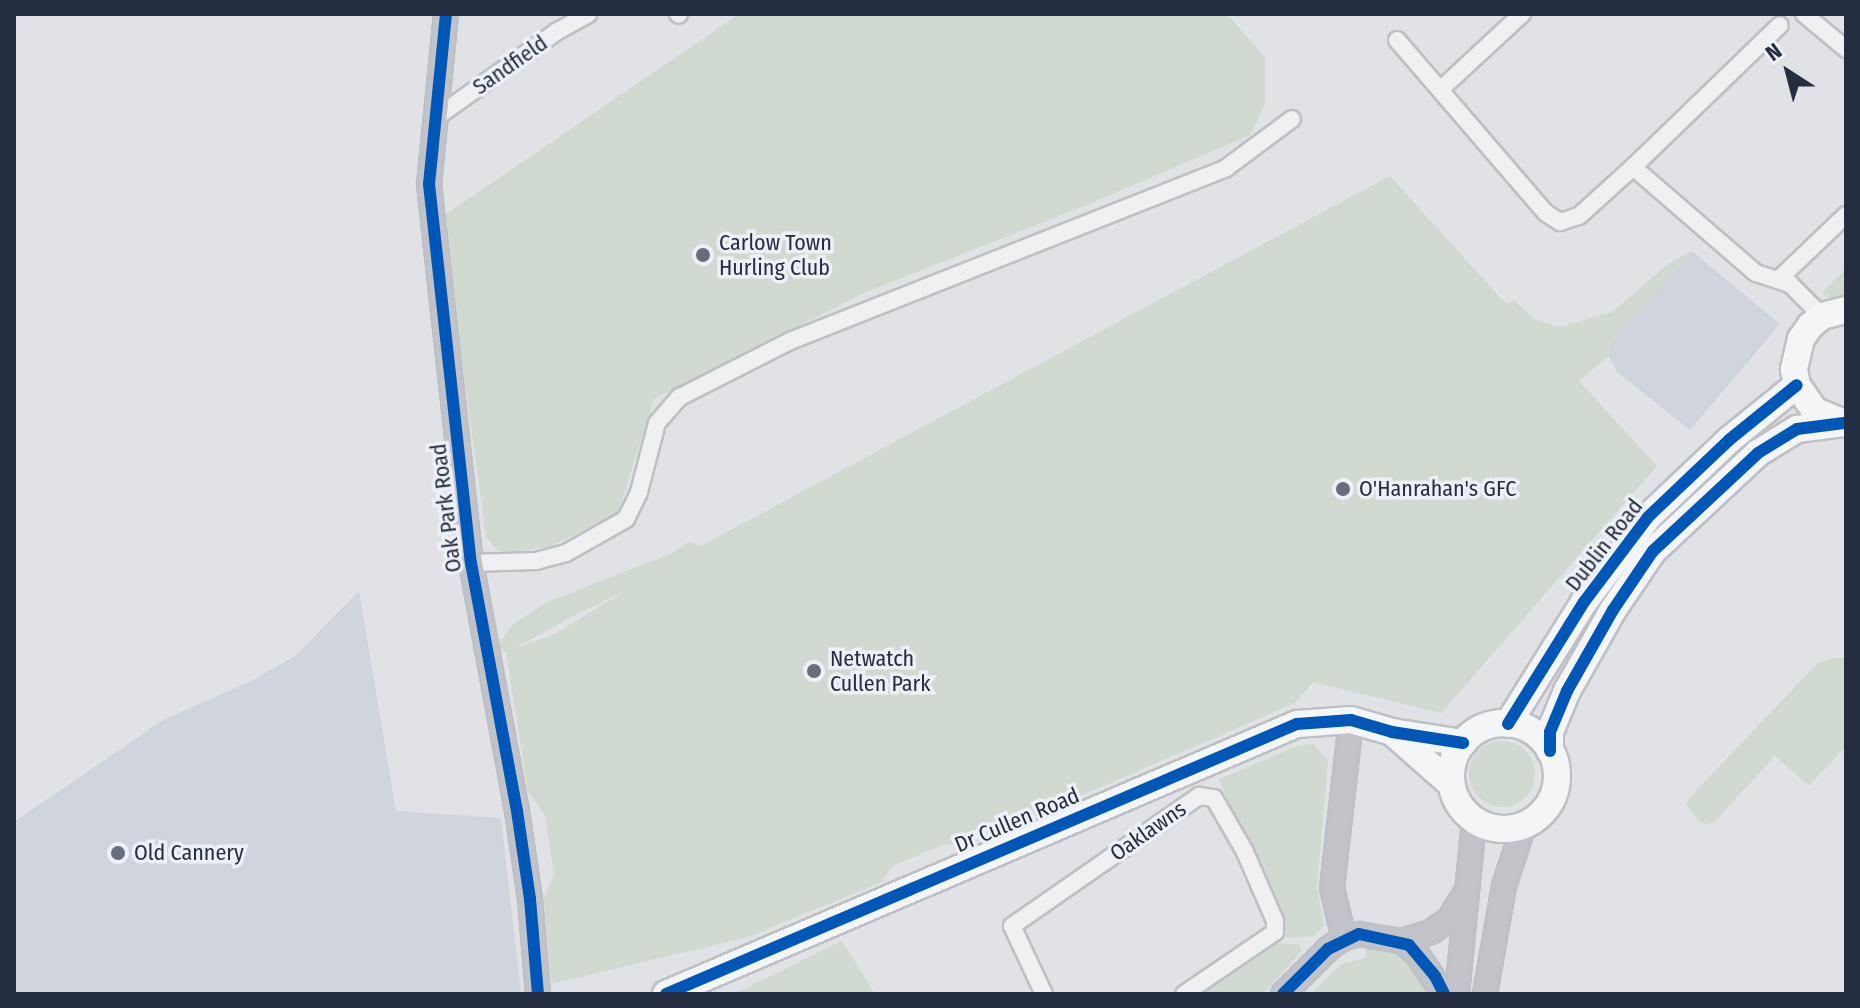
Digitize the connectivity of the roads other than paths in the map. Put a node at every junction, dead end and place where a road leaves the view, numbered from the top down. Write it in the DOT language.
graph roads {
  1 [pos="446,14"];
  2 [pos="588,14"];
  3 [pos="1522,14"];
  4 [pos="1804,14"];
  5 [pos="1780,25"];
  6 [pos="1397,40"];
  7 [pos="1846,49"];
  8 [pos="1440,90"];
  9 [pos="434,119"];
  10 [pos="1292,119"];
  11 [pos="1633,167"];
  12 [pos="1846,215"];
  13 [pos="1778,280"];
  14 [pos="1834,313"];
  15 [pos="1797,385"];
  16 [pos="1845,423"];
  17 [pos="471,563"];
  18 [pos="1351,720"];
  19 [pos="1508,724"];
  20 [pos="1392,732"];
  21 [pos="1463,743"];
  22 [pos="1550,751"];
  23 [pos="1451,784"];
  24 [pos="1474,820"];
  25 [pos="1524,825"];
  26 [pos="1465,893"];
  27 [pos="1344,938"];
  28 [pos="1405,943"];
  29 [pos="1462,943"];
  30 [pos="1491,945"];
  31 [pos="538,994"];
  32 [pos="666,994"];
  33 [pos="1044,994"];
  34 [pos="1184,994"];
  35 [pos="1283,994"];
  36 [pos="1444,994"];
  37 [pos="1457,994"];
  38 [pos="1485,994"];
  1 -- 9 [label="street, Oak Park Road"];
  2 -- 9 [label="street, Sandfield"];
  3 -- 8 [label="street"];
  4 -- 7 [label="street"];
  5 -- 11 [label="street"];
  6 -- 8 [label="street"];
  8 -- 11 [label="street"];
  9 -- 17 [label="street, Oak Park Road"];
  10 -- 17 [label="street"];
  11 -- 13 [label="street"];
  12 -- 13 [label="street"];
  13 -- 14 [label="street"];
  14 -- 15 [label="main road"];
  15 -- 16 [label="main road"];
  15 -- 19 [label="main road, Dublin Road"];
  16 -- 22 [label="main road, Dublin Road"];
  17 -- 31 [label="street, Oak Park Road"];
  18 -- 20 [label="main road, Dr Cullen Road"];
  18 -- 27 [label="street"];
  18 -- 32 [label="main road, Dr Cullen Road"];
  19 -- 21 [label="main road"];
  19 -- 22 [label="main road"];
  20 -- 21 [label="main road, Dr Cullen Road"];
  20 -- 23 [label="main road"];
  21 -- 23 [label="main road"];
  22 -- 25 [label="main road"];
  23 -- 24 [label="main road"];
  24 -- 25 [label="main road"];
  24 -- 26 [label="street"];
  25 -- 30 [label="street"];
  26 -- 28 [label="street"];
  26 -- 29 [label="street"];
  27 -- 28 [label="street"];
  27 -- 35 [label="street"];
  28 -- 29 [label="street"];
  28 -- 36 [label="street"];
  29 -- 30 [label="street"];
  29 -- 37 [label="street"];
  30 -- 38 [label="street"];
  33 -- 34 [label="street, Oaklawns"];
}
